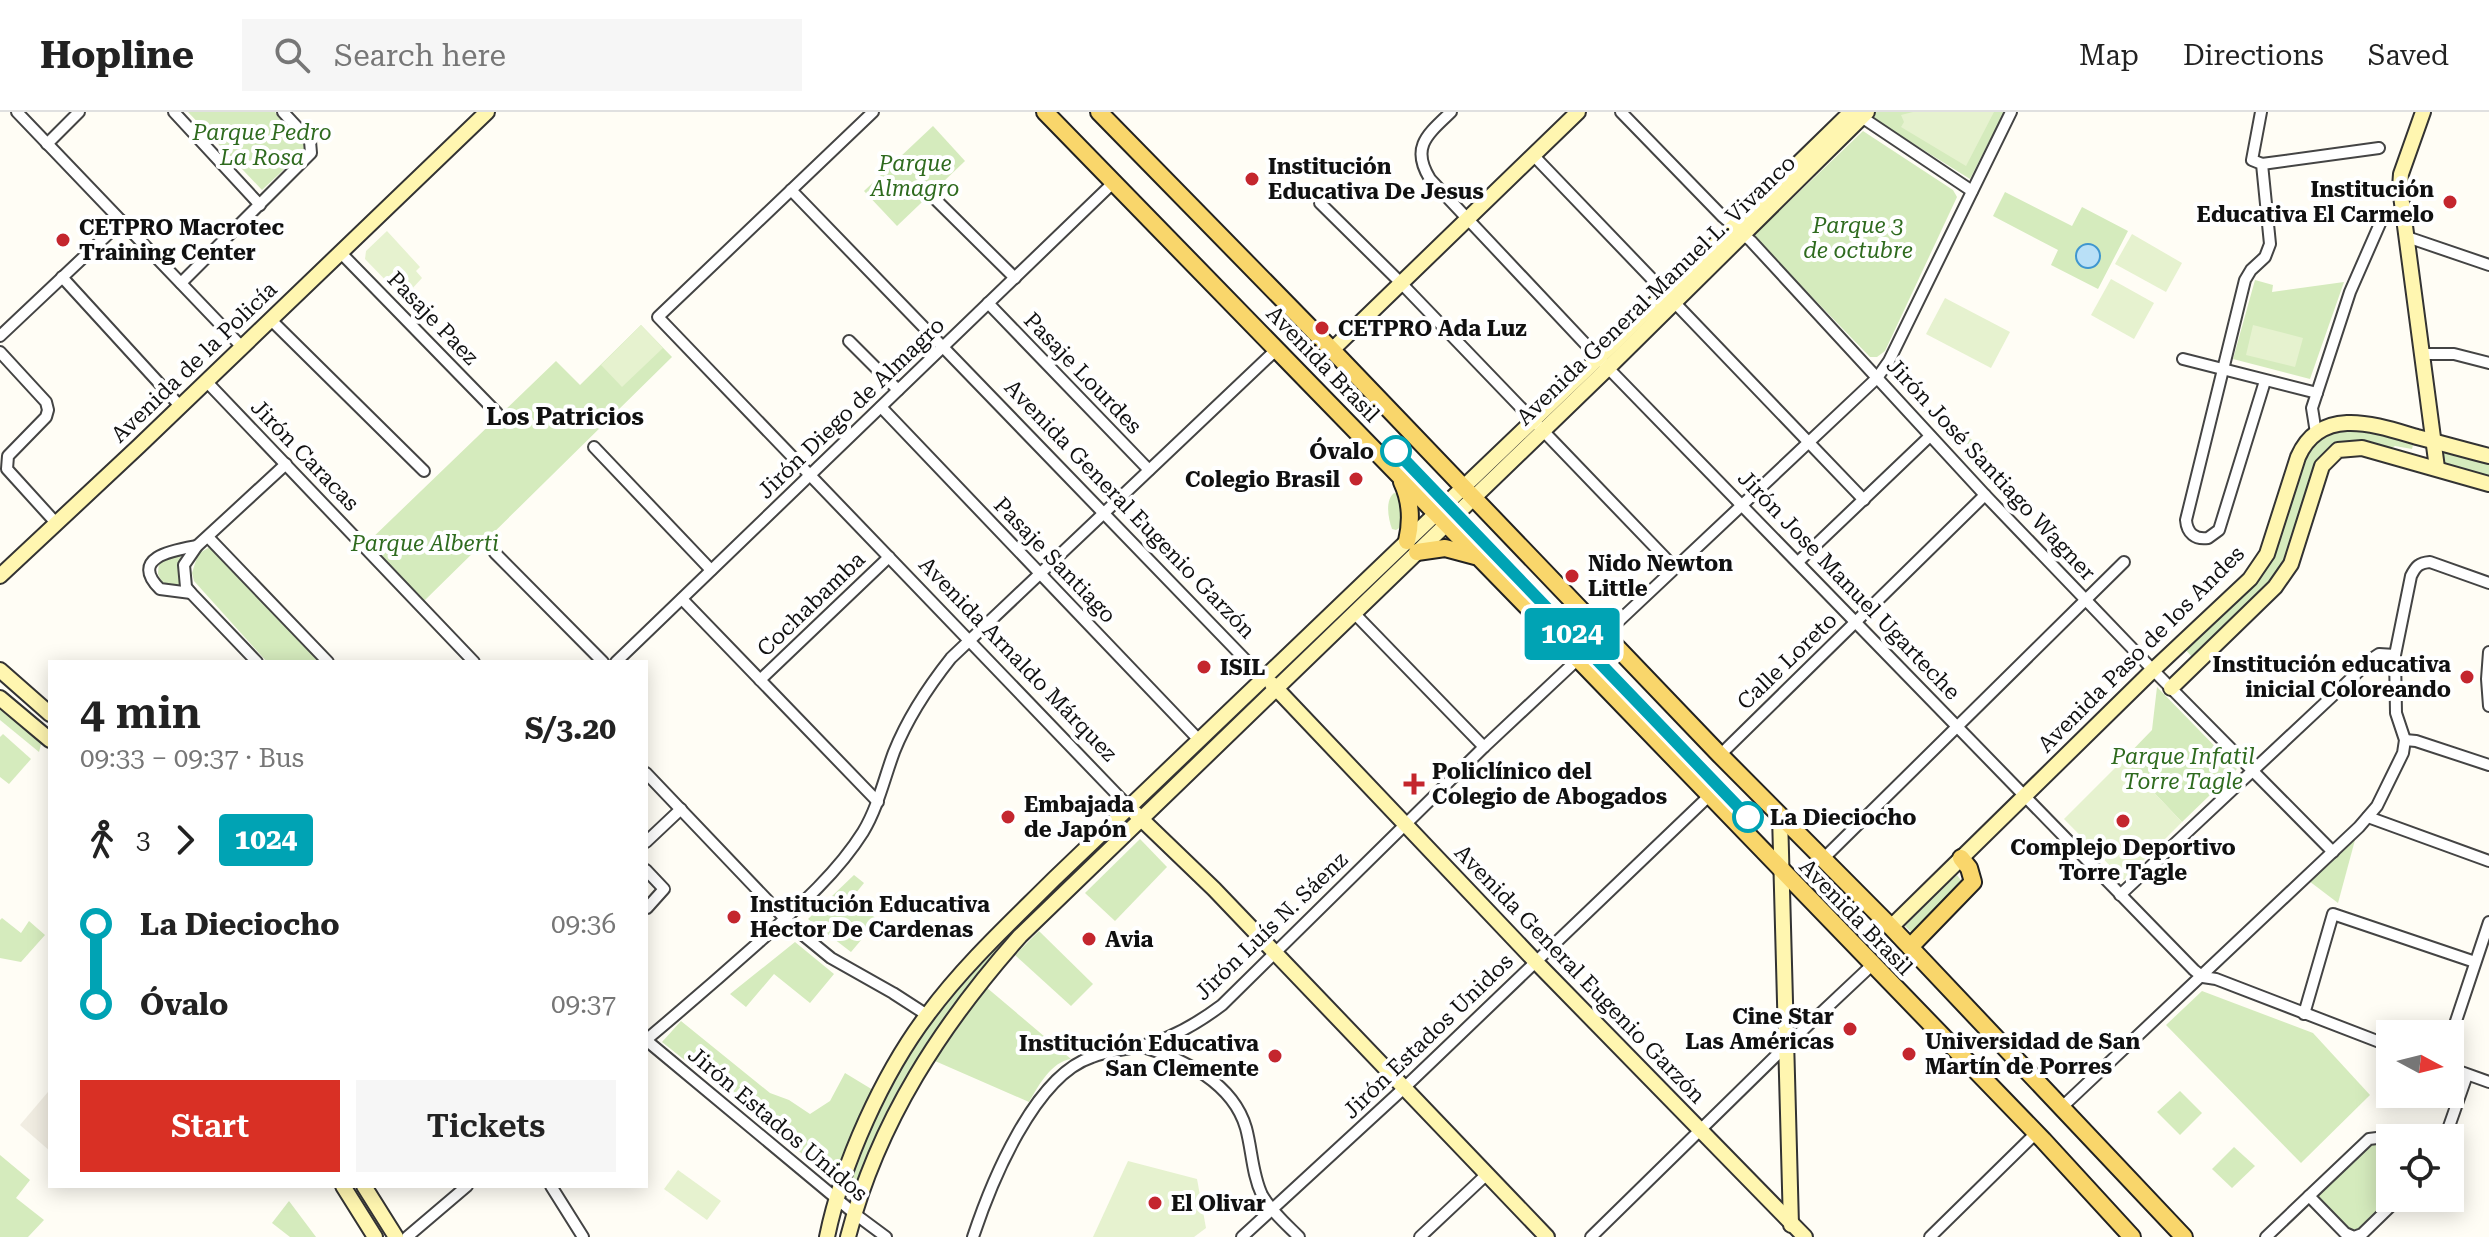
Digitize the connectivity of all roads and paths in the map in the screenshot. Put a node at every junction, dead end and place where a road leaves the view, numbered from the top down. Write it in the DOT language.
graph roads {
  1 [pos="17,112"];
  2 [pos="79,112"];
  3 [pos="174,112"];
  4 [pos="283,112"];
  5 [pos="487,112"];
  6 [pos="873,112"];
  7 [pos="1045,112"];
  8 [pos="1099,112"];
  9 [pos="1451,112"];
  10 [pos="1578,112"];
  11 [pos="1621,112"];
  12 [pos="2011,112"];
  13 [pos="2261,112"];
  14 [pos="2423,112"];
  15 [pos="1859,113"];
  16 [pos="47,144"];
  17 [pos="2379,148"];
  18 [pos="1534,156"];
  19 [pos="2262,164"];
  20 [pos="1113,183"];
  21 [pos="791,190"];
  22 [pos="1972,191"];
  23 [pos="932,196"];
  24 [pos="1320,203"];
  25 [pos="260,205"];
  26 [pos="2382,219"];
  27 [pos="1467,220"];
  28 [pos="122,221"];
  29 [pos="1740,231"];
  30 [pos="2407,237"];
  31 [pos="340,252"];
  32 [pos="2489,265"];
  33 [pos="62,277"];
  34 [pos="1015,278"];
  35 [pos="181,283"];
  36 [pos="1401,283"];
  37 [pos="1670,298"];
  38 [pos="988,303"];
  39 [pos="270,319"];
  40 [pos="0,336"];
  41 [pos="849,341"];
  42 [pos="241,346"];
  43 [pos="943,347"];
  44 [pos="1278,348"];
  45 [pos="1332,350"];
  46 [pos="0,352"];
  47 [pos="2422,354"];
  48 [pos="2183,359"];
  49 [pos="1603,363"];
  50 [pos="2489,363"];
  51 [pos="2224,370"];
  52 [pos="1877,378"];
  53 [pos="206,381"];
  54 [pos="2265,381"];
  55 [pos="898,390"];
  56 [pos="2317,393"];
  57 [pos="180,406"];
  58 [pos="881,407"];
  59 [pos="497,413"];
  60 [pos="1538,426"];
  61 [pos="2316,433"];
  62 [pos="1930,436"];
  63 [pos="2434,441"];
  64 [pos="1809,442"];
  65 [pos="594,447"];
  66 [pos="2489,456"];
  67 [pos="286,464"];
  68 [pos="2437,468"];
  69 [pos="1149,470"];
  70 [pos="424,471"];
  71 [pos="1397,474"];
  72 [pos="810,475"];
  73 [pos="2489,484"];
  74 [pos="1469,492"];
  75 [pos="1985,495"];
  76 [pos="1864,500"];
  77 [pos="1743,505"];
  78 [pos="1104,514"];
  79 [pos="1440,519"];
  80 [pos="56,523"];
  81 [pos="208,537"];
  82 [pos="197,546"];
  83 [pos="1412,546"];
  84 [pos="495,553"];
  85 [pos="889,557"];
  86 [pos="1480,559"];
  87 [pos="1798,562"];
  88 [pos="2124,562"];
  89 [pos="1675,568"];
  90 [pos="711,570"];
  91 [pos="1040,573"];
  92 [pos="0,576"];
  93 [pos="2489,583"];
  94 [pos="191,593"];
  95 [pos="682,599"];
  96 [pos="2086,599"];
  97 [pos="1354,613"];
  98 [pos="1856,622"];
  99 [pos="1604,635"];
  100 [pos="969,640"];
  101 [pos="2489,652"];
  102 [pos="2395,655"];
  103 [pos="1578,659"];
  104 [pos="255,660"];
  105 [pos="326,660"];
  106 [pos="469,660"];
  107 [pos="601,660"];
  108 [pos="618,660"];
  109 [pos="2153,670"];
  110 [pos="0,673"];
  111 [pos="1264,679"];
  112 [pos="760,680"];
  113 [pos="15,683"];
  114 [pos="1277,687"];
  115 [pos="0,688"];
  116 [pos="2171,688"];
  117 [pos="0,698"];
  118 [pos="2489,706"];
  119 [pos="48,712"];
  120 [pos="1957,725"];
  121 [pos="48,738"];
  122 [pos="2405,740"];
  123 [pos="1200,741"];
  124 [pos="1484,747"];
  125 [pos="1720,755"];
  126 [pos="2489,765"];
  127 [pos="2254,771"];
  128 [pos="649,782"];
  129 [pos="2024,795"];
  130 [pos="1709,796"];
  131 [pos="878,802"];
  132 [pos="1129,807"];
  133 [pos="681,809"];
  134 [pos="1780,815"];
  135 [pos="2368,817"];
  136 [pos="1141,818"];
  137 [pos="1404,824"];
  138 [pos="648,840"];
  139 [pos="2333,852"];
  140 [pos="1961,858"];
  141 [pos="1823,859"];
  142 [pos="2489,861"];
  143 [pos="648,872"];
  144 [pos="1783,872"];
  145 [pos="2120,895"];
  146 [pos="648,907"];
  147 [pos="785,919"];
  148 [pos="2489,922"];
  149 [pos="1891,927"];
  150 [pos="1910,947"];
  151 [pos="1274,952"];
  152 [pos="1535,961"];
  153 [pos="2475,962"];
  154 [pos="1872,965"];
  155 [pos="2203,977"];
  156 [pos="2304,1014"];
  157 [pos="927,1015"];
  158 [pos="2456,1020"];
  159 [pos="648,1038"];
  160 [pos="2376,1041"];
  161 [pos="648,1042"];
  162 [pos="1788,1044"];
  163 [pos="1141,1046"];
  164 [pos="2464,1074"];
  165 [pos="2467,1075"];
  166 [pos="2489,1082"];
  167 [pos="1404,1088"];
  168 [pos="2061,1108"];
  169 [pos="2450,1124"];
  170 [pos="1700,1129"];
  171 [pos="2036,1133"];
  172 [pos="2376,1139"];
  173 [pos="1487,1174"];
  174 [pos="344,1188"];
  175 [pos="365,1188"];
  176 [pos="465,1188"];
  177 [pos="552,1188"];
  178 [pos="2309,1196"];
  179 [pos="838,1199"];
  180 [pos="1273,1210"];
  181 [pos="2385,1212"];
  182 [pos="855,1214"];
  183 [pos="1791,1230"];
  184 [pos="375,1237"];
  185 [pos="396,1237"];
  186 [pos="407,1237"];
  187 [pos="583,1237"];
  188 [pos="827,1237"];
  189 [pos="848,1237"];
  190 [pos="886,1237"];
  191 [pos="973,1237"];
  192 [pos="1242,1237"];
  193 [pos="1299,1237"];
  194 [pos="1420,1237"];
  195 [pos="1547,1237"];
  196 [pos="1591,1237"];
  197 [pos="1805,1237"];
  198 [pos="1930,1237"];
  199 [pos="2132,1237"];
  200 [pos="2184,1237"];
  201 [pos="2266,1237"];
  1 -- 16 [label="street"];
  2 -- 16 [label="street"];
  3 -- 25 [label="street"];
  4 -- 25 [label="street"];
  5 -- 31 [label="street, Avenida de la Policía"];
  6 -- 21 [label="street"];
  7 -- 20 [label="main road, Avenida Brasil"];
  8 -- 45 [label="main road, Avenida Brasil"];
  9 -- 27 [label="street, Jirón Jose Manuel Ugarteche"];
  10 -- 18 [label="street"];
  11 -- 29 [label="street, Jirón José Santiago Wagner"];
  12 -- 22 [label="street"];
  13 -- 19 [label="street"];
  14 -- 30 [label="street"];
  15 -- 22 [label="street"];
  15 -- 29 [label="street, Avenida General Manuel L. Vivanco"];
  16 -- 28 [label="street"];
  17 -- 19 [label="street"];
  18 -- 27 [label="street"];
  18 -- 37 [label="street"];
  19 -- 51 [label="street"];
  20 -- 34 [label="street, Jirón Diego de Almagro"];
  20 -- 44 [label="main road, Avenida Brasil"];
  21 -- 43 [label="street, Avenida General Eugenio Garzón"];
  21 -- 72 [label="street, Avenida Arnaldo Márquez"];
  22 -- 52 [label="street"];
  23 -- 34 [label="street"];
  24 -- 36 [label="street"];
  25 -- 35 [label="street"];
  26 -- 56 [label="street"];
  27 -- 36 [label="street"];
  27 -- 49 [label="street, Jirón Jose Manuel Ugarteche"];
  28 -- 33 [label="street"];
  28 -- 35 [label="street"];
  29 -- 37 [label="street, Avenida General Manuel L. Vivanco"];
  29 -- 52 [label="street, Jirón José Santiago Wagner"];
  30 -- 32 [label="street"];
  30 -- 47 [label="street"];
  31 -- 39 [label="street, Avenida de la Policía"];
  31 -- 59 [label="street, Pasaje Paez"];
  33 -- 40 [label="street"];
  33 -- 57 [label="street"];
  34 -- 38 [label="street, Jirón Diego de Almagro"];
  35 -- 42 [label="street"];
  36 -- 45 [label="street"];
  36 -- 60 [label="street"];
  37 -- 49 [label="street, Avenida General Manuel L. Vivanco"];
  37 -- 64 [label="street"];
  38 -- 43 [label="street, Jirón Diego de Almagro"];
  38 -- 69 [label="street, Pasaje Lourdes"];
  39 -- 42 [label="street, Avenida de la Policía"];
  39 -- 70 [label="street"];
  41 -- 55 [label="street"];
  42 -- 53 [label="street, Avenida de la Policía"];
  43 -- 55 [label="street, Jirón Diego de Almagro"];
  43 -- 78 [label="street, Avenida General Eugenio Garzón"];
  44 -- 69 [label="street"];
  44 -- 71 [label="main road, Avenida Brasil"];
  45 -- 74 [label="main road, Avenida Brasil"];
  46 -- 80 [label="street"];
  47 -- 50 [label="street"];
  47 -- 63 [label="street"];
  48 -- 51 [label="street"];
  49 -- 60 [label="street, Avenida General Manuel L. Vivanco"];
  49 -- 77 [label="street, Jirón Jose Manuel Ugarteche"];
  51 -- 54 [label="street"];
  51 -- 54 [label="street"];
  52 -- 62 [label="street, Jirón José Santiago Wagner"];
  52 -- 64 [label="street"];
  53 -- 57 [label="street, Avenida de la Policía"];
  53 -- 67 [label="street, Jirón Caracas"];
  54 -- 56 [label="street"];
  55 -- 58 [label="street, Jirón Diego de Almagro"];
  56 -- 61 [label="street"];
  57 -- 80 [label="street, Avenida de la Policía"];
  58 -- 72 [label="street, Jirón Diego de Almagro"];
  58 -- 91 [label="street, Pasaje Santiago"];
  60 -- 74 [label="street, Avenida General Manuel L. Vivanco"];
  60 -- 89 [label="street"];
  61 -- 63 [label="street"];
  61 -- 109 [label="street, Avenida Paso de los Andes"];
  62 -- 75 [label="street, Jirón José Santiago Wagner"];
  62 -- 76 [label="street"];
  63 -- 66 [label="street"];
  63 -- 68 [label="street"];
  64 -- 76 [label="street"];
  64 -- 77 [label="street"];
  65 -- 90 [label="street"];
  67 -- 81 [label="street"];
  67 -- 106 [label="street, Jirón Caracas"];
  68 -- 73 [label="street"];
  68 -- 116 [label="street"];
  69 -- 78 [label="street"];
  71 -- 79 [label="main road, Avenida Brasil"];
  71 -- 83 [label="main road"];
  72 -- 85 [label="street, Avenida Arnaldo Márquez"];
  72 -- 90 [label="street, Jirón Diego de Almagro"];
  74 -- 79 [label="street, Avenida General Manuel L. Vivanco"];
  74 -- 99 [label="main road, Avenida Brasil"];
  75 -- 96 [label="street, Jirón José Santiago Wagner"];
  75 -- 98 [label="street, Calle Loreto"];
  76 -- 87 [label="street"];
  77 -- 87 [label="street, Jirón Jose Manuel Ugarteche"];
  77 -- 89 [label="street"];
  78 -- 91 [label="street"];
  78 -- 111 [label="street, Avenida General Eugenio Garzón"];
  79 -- 83 [label="street, Avenida General Manuel L. Vivanco"];
  79 -- 86 [label="main road, Avenida Brasil"];
  80 -- 92 [label="street, Avenida de la Policía"];
  81 -- 82 [label="street"];
  81 -- 105 [label="street"];
  82 -- 94 [label="street"];
  82 -- 94 [label="street"];
  83 -- 86 [label="main road"];
  83 -- 97 [label="street"];
  83 -- 111 [label="street"];
  84 -- 107 [label="street"];
  85 -- 100 [label="street, Avenida Arnaldo Márquez"];
  85 -- 112 [label="street, Cochabamba"];
  86 -- 103 [label="main road, Avenida Brasil"];
  87 -- 98 [label="street, Jirón Jose Manuel Ugarteche"];
  88 -- 96 [label="street"];
  89 -- 99 [label="street"];
  90 -- 95 [label="street, Jirón Diego de Almagro"];
  91 -- 100 [label="street"];
  91 -- 123 [label="street, Pasaje Santiago"];
  93 -- 102 [label="street"];
  94 -- 104 [label="street"];
  95 -- 108 [label="street, Jirón Diego de Almagro"];
  95 -- 112 [label="street"];
  96 -- 109 [label="street, Jirón José Santiago Wagner"];
  96 -- 120 [label="street"];
  97 -- 114 [label="street"];
  97 -- 124 [label="street"];
  98 -- 120 [label="street, Jirón Jose Manuel Ugarteche"];
  98 -- 125 [label="street, Calle Loreto"];
  99 -- 125 [label="main road, Avenida Brasil"];
  100 -- 131 [label="street"];
  100 -- 132 [label="street, Avenida Arnaldo Márquez"];
  101 -- 118 [label="street"];
  102 -- 122 [label="street"];
  102 -- 127 [label="street"];
  103 -- 124 [label="street, Jirón Luís N. Sáenz"];
  103 -- 130 [label="main road, Avenida Brasil"];
  109 -- 116 [label="street, Jirón José Santiago Wagner"];
  109 -- 129 [label="street, Avenida Paso de los Andes"];
  110 -- 113 [label="street"];
  111 -- 114 [label="street, Avenida General Eugenio Garzón"];
  111 -- 123 [label="street"];
  112 -- 131 [label="street"];
  113 -- 115 [label="street"];
  113 -- 119 [label="street"];
  114 -- 136 [label="street"];
  114 -- 137 [label="street, Avenida General Eugenio Garzón"];
  116 -- 127 [label="street, Jirón José Santiago Wagner"];
  117 -- 121 [label="street"];
  120 -- 129 [label="street, Jirón Jose Manuel Ugarteche"];
  120 -- 141 [label="street"];
  122 -- 126 [label="street"];
  122 -- 135 [label="street"];
  123 -- 132 [label="street"];
  124 -- 137 [label="street, Jirón Luís N. Sáenz"];
  125 -- 134 [label="main road, Avenida Brasil"];
  127 -- 139 [label="street, Jirón José Santiago Wagner"];
  127 -- 145 [label="street"];
  128 -- 133 [label="street"];
  129 -- 140 [label="street, Avenida Paso de los Andes"];
  129 -- 145 [label="street, Jirón Jose Manuel Ugarteche"];
  130 -- 144 [label="main road, Avenida Brasil"];
  130 -- 152 [label="street, Jirón Estados Unidos"];
  131 -- 147 [label="street"];
  132 -- 136 [label="street, Avenida Arnaldo Márquez"];
  132 -- 157 [label="street"];
  133 -- 138 [label="street"];
  133 -- 147 [label="street"];
  134 -- 141 [label="main road, Avenida Brasil"];
  134 -- 144 [label="street"];
  135 -- 139 [label="street"];
  135 -- 142 [label="street"];
  136 -- 151 [label="street, Avenida Arnaldo Márquez"];
  136 -- 182 [label="street"];
  137 -- 151 [label="street, Jirón Luís N. Sáenz"];
  137 -- 152 [label="street, Avenida General Eugenio Garzón"];
  139 -- 155 [label="street"];
  140 -- 149 [label="street, Avenida Paso de los Andes"];
  140 -- 150 [label="main road"];
  141 -- 149 [label="main road, Avenida Brasil"];
  143 -- 146 [label="street"];
  144 -- 154 [label="main road, Avenida Brasil"];
  144 -- 162 [label="street"];
  145 -- 155 [label="street, Jirón Jose Manuel Ugarteche"];
  147 -- 157 [label="street"];
  147 -- 159 [label="street"];
  148 -- 153 [label="street"];
  149 -- 150 [label="main road, Avenida Brasil"];
  150 -- 168 [label="main road, Avenida Brasil"];
  151 -- 163 [label="street, Jirón Luís N. Sáenz"];
  151 -- 167 [label="street, Avenida Arnaldo Márquez"];
  152 -- 167 [label="street, Jirón Estados Unidos"];
  152 -- 170 [label="street, Avenida General Eugenio Garzón"];
  153 -- 156 [label="street"];
  153 -- 158 [label="street"];
  154 -- 162 [label="street"];
  154 -- 171 [label="main road, Avenida Brasil"];
  155 -- 156 [label="street"];
  155 -- 168 [label="street"];
  156 -- 160 [label="street"];
  157 -- 179 [label="street"];
  161 -- 179 [label="street, Jirón Estados Unidos"];
  162 -- 170 [label="street"];
  162 -- 183 [label="street"];
  163 -- 180 [label="street"];
  163 -- 191 [label="street, Jirón Luís N. Sáenz"];
  164 -- 165 [label="street"];
  165 -- 166 [label="street"];
  165 -- 169 [label="street"];
  167 -- 173 [label="street, Avenida Arnaldo Márquez"];
  167 -- 180 [label="street, Jirón Estados Unidos"];
  168 -- 200 [label="main road, Avenida Brasil"];
  170 -- 183 [label="street, Avenida General Eugenio Garzón"];
  170 -- 196 [label="street"];
  171 -- 198 [label="street"];
  171 -- 199 [label="main road, Avenida Brasil"];
  172 -- 178 [label="street"];
  173 -- 194 [label="street"];
  173 -- 195 [label="street, Avenida Arnaldo Márquez"];
  174 -- 184 [label="street"];
  175 -- 185 [label="street"];
  176 -- 186 [label="street"];
  177 -- 187 [label="street"];
  178 -- 181 [label="street"];
  178 -- 201 [label="street"];
  179 -- 182 [label="street, Jirón Estados Unidos"];
  179 -- 188 [label="street"];
  180 -- 192 [label="street, Jirón Estados Unidos"];
  180 -- 193 [label="street"];
  182 -- 189 [label="street"];
  182 -- 190 [label="street, Jirón Estados Unidos"];
  183 -- 197 [label="street, Avenida General Eugenio Garzón"];
}
